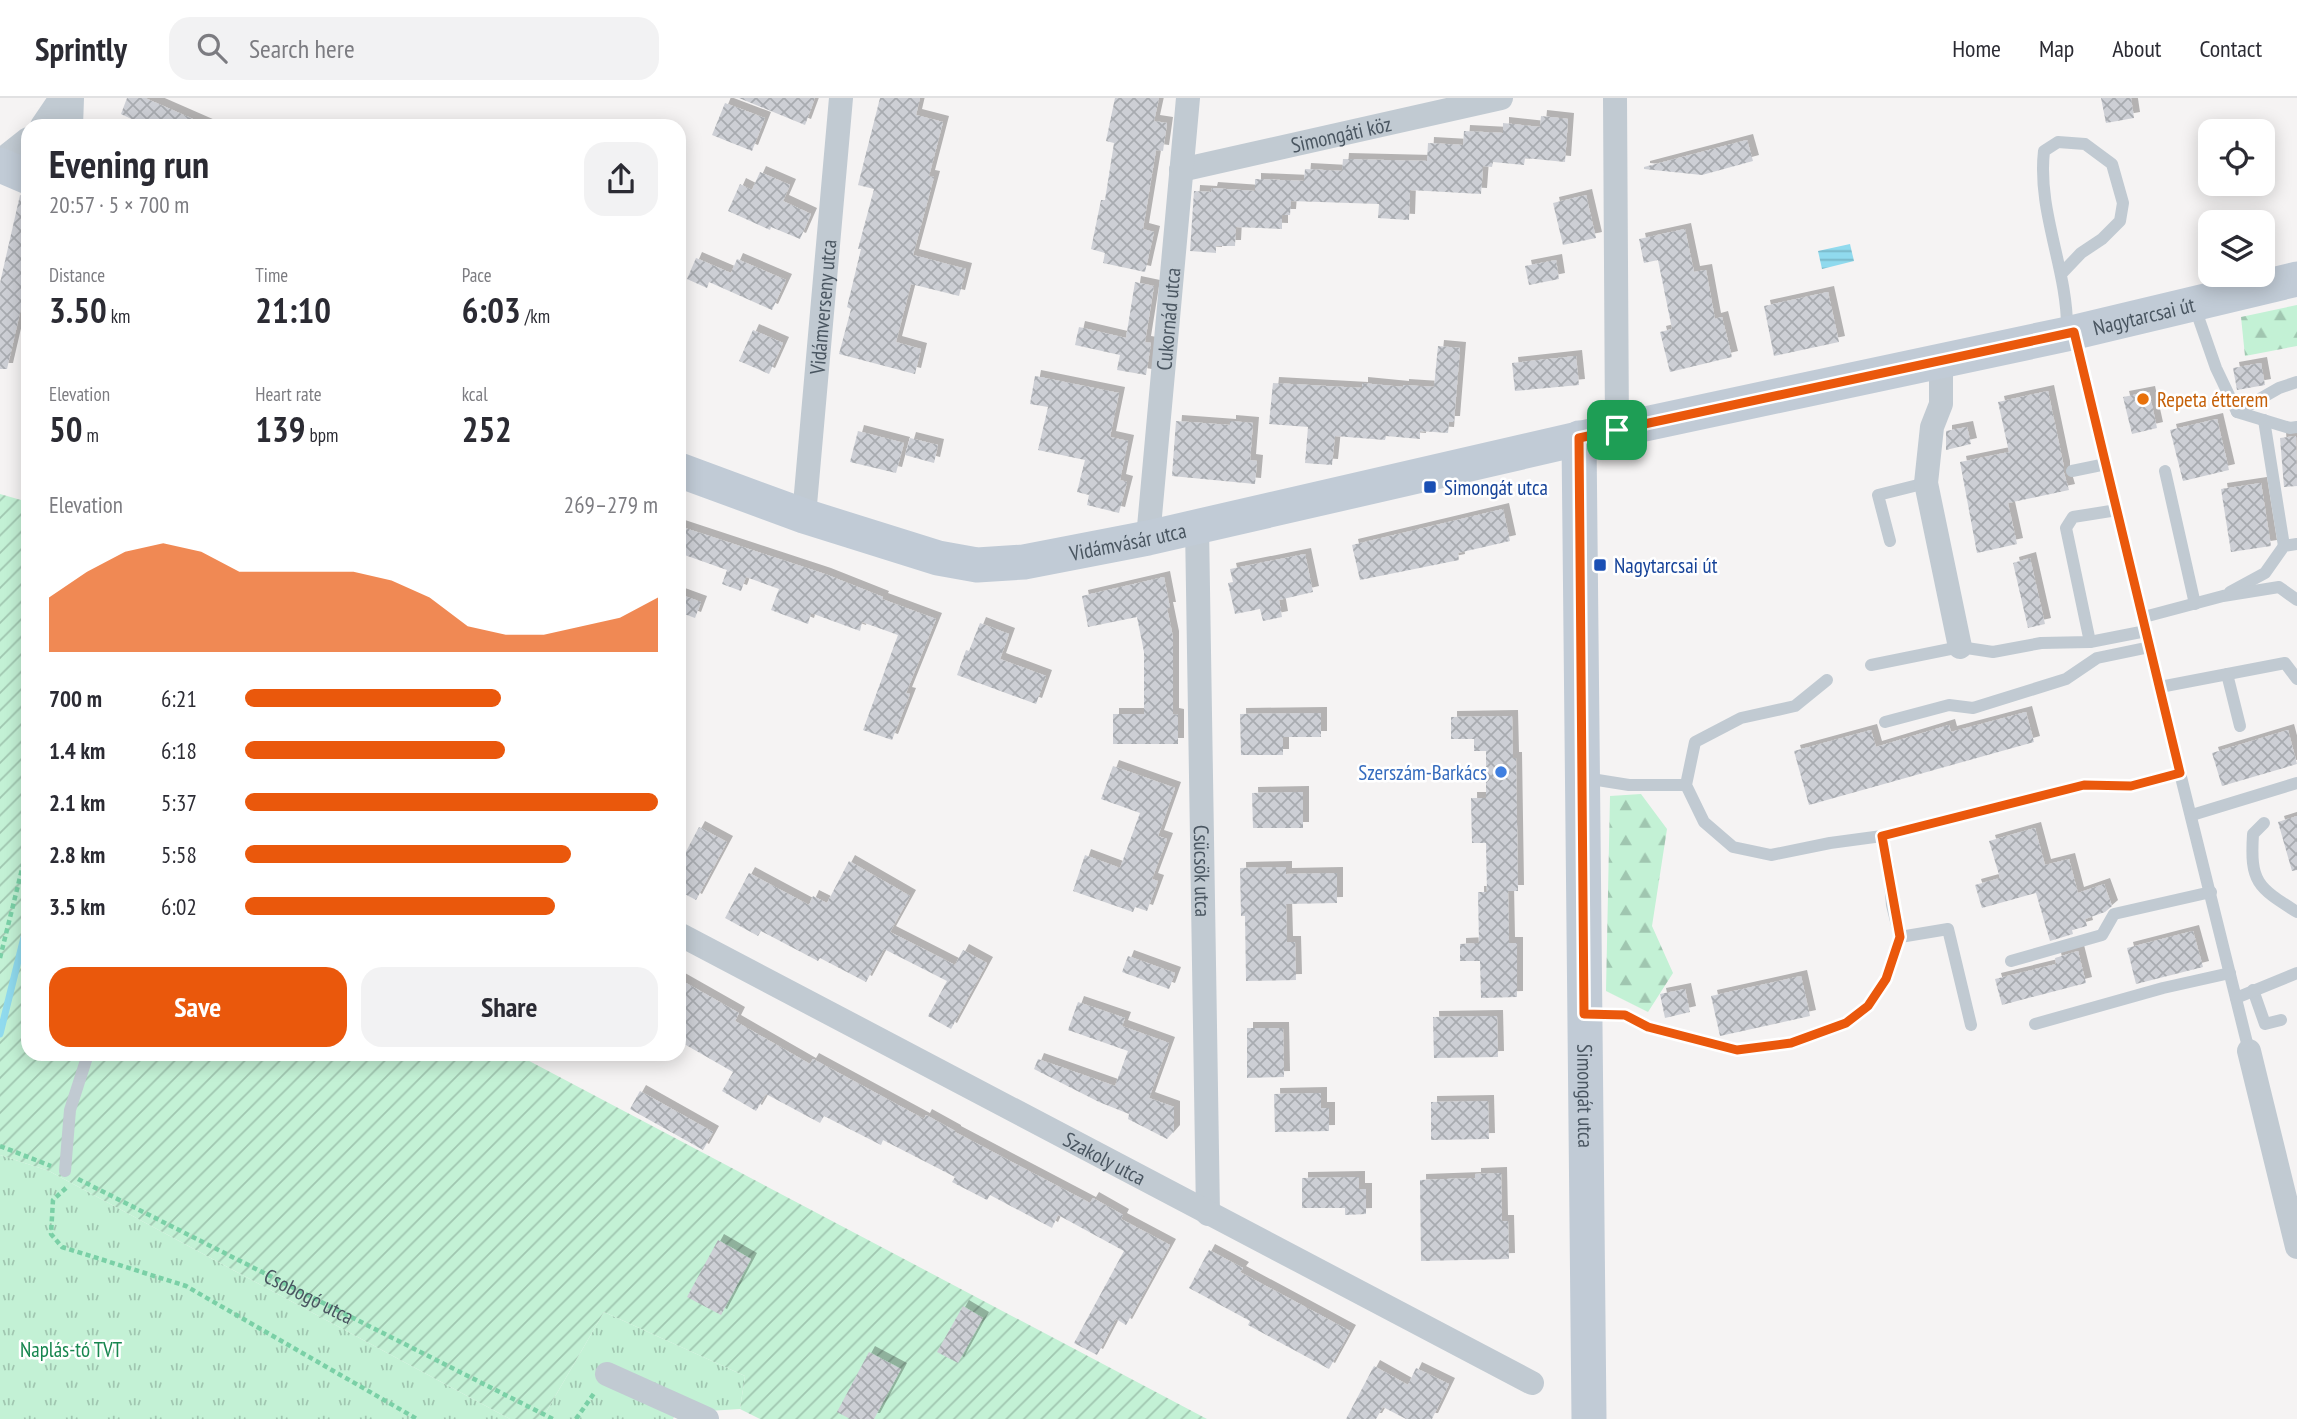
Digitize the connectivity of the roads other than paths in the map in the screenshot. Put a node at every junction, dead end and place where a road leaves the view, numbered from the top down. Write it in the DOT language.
graph roads {
  1 [pos="61,98"];
  2 [pos="72,98"];
  3 [pos="841,98"];
  4 [pos="1188,98"];
  5 [pos="1501,98"];
  6 [pos="1615,98"];
  7 [pos="47,119"];
  8 [pos="71,119"];
  9 [pos="21,145"];
  10 [pos="0,163"];
  11 [pos="1181,170"];
  12 [pos="21,174"];
  13 [pos="2061,274"];
  14 [pos="2297,279"];
  15 [pos="2194,305"];
  16 [pos="2070,333"];
  17 [pos="1941,361"];
  18 [pos="2297,382"];
  19 [pos="2237,412"];
  20 [pos="2264,420"];
  21 [pos="2297,427"];
  22 [pos="1617,430"];
  23 [pos="1579,438"];
  24 [pos="2106,464"];
  25 [pos="2072,471"];
  26 [pos="2165,471"];
  27 [pos="686,473"];
  28 [pos="1926,483"];
  29 [pos="2117,510"];
  30 [pos="804,516"];
  31 [pos="1197,526"];
  32 [pos="1148,538"];
  33 [pos="1891,541"];
  34 [pos="2291,545"];
  35 [pos="2223,596"];
  36 [pos="2297,600"];
  37 [pos="2195,604"];
  38 [pos="2144,617"];
  39 [pos="2146,631"];
  40 [pos="2090,642"];
  41 [pos="1960,647"];
  42 [pos="2150,647"];
  43 [pos="1871,665"];
  44 [pos="2227,674"];
  45 [pos="2297,679"];
  46 [pos="1827,681"];
  47 [pos="2160,687"];
  48 [pos="1885,722"];
  49 [pos="2240,726"];
  50 [pos="2180,773"];
  51 [pos="1583,778"];
  52 [pos="2297,783"];
  53 [pos="1686,785"];
  54 [pos="2192,815"];
  55 [pos="2264,824"];
  56 [pos="1882,836"];
  57 [pos="2210,892"];
  58 [pos="2297,912"];
  59 [pos="1900,937"];
  60 [pos="686,938"];
  61 [pos="2011,961"];
  62 [pos="2230,973"];
  63 [pos="2297,973"];
  64 [pos="2253,990"];
  65 [pos="2236,998"];
  66 [pos="1584,1014"];
  67 [pos="2281,1020"];
  68 [pos="2035,1024"];
  69 [pos="1971,1025"];
  70 [pos="2249,1051"];
  71 [pos="86,1061"];
  72 [pos="60,1169"];
  73 [pos="1208,1214"];
  74 [pos="2297,1247"];
  75 [pos="607,1374"];
  76 [pos="1532,1383"];
  77 [pos="707,1419"];
  78 [pos="1589,1419"];
  1 -- 7 [label="street"];
  2 -- 8 [label="street"];
  3 -- 30 [label="street, Vidámverseny utca"];
  4 -- 11 [label="street, Cukornád utca"];
  5 -- 11 [label="street, Simongáti köz"];
  6 -- 22 [label="street"];
  9 -- 10 [label="street"];
  10 -- 12 [label="main road"];
  11 -- 32 [label="street, Cukornád utca"];
  13 -- 13 [label="lane"];
  13 -- 16 [label="lane"];
  14 -- 15 [label="main road, Nagytarcsai út"];
  15 -- 16 [label="main road, Nagytarcsai út"];
  15 -- 19 [label="lane"];
  16 -- 17 [label="main road, Nagytarcsai út"];
  16 -- 24 [label="lane"];
  17 -- 22 [label="main road, Nagytarcsai út"];
  17 -- 28 [label="street"];
  18 -- 19 [label="lane"];
  19 -- 20 [label="lane"];
  20 -- 21 [label="lane"];
  20 -- 34 [label="lane"];
  22 -- 23 [label="main road, Nagytarcsai út"];
  23 -- 31 [label="main road, Vidámvásár utca"];
  23 -- 51 [label="main road, Simongát utca"];
  24 -- 25 [label="lane"];
  24 -- 29 [label="lane"];
  26 -- 37 [label="lane"];
  27 -- 30 [label="main road, Vidámvásár utca"];
  28 -- 33 [label="lane"];
  28 -- 41 [label="street"];
  29 -- 38 [label="lane"];
  29 -- 40 [label="lane"];
  30 -- 32 [label="main road, Vidámvásár utca"];
  31 -- 32 [label="main road, Vidámvásár utca"];
  31 -- 73 [label="street, Csücsök utca"];
  34 -- 35 [label="lane"];
  35 -- 36 [label="lane"];
  35 -- 37 [label="lane"];
  37 -- 38 [label="lane"];
  38 -- 39 [label="lane"];
  39 -- 40 [label="lane"];
  39 -- 42 [label="lane"];
  40 -- 41 [label="lane"];
  41 -- 43 [label="lane"];
  42 -- 47 [label="lane"];
  42 -- 48 [label="lane"];
  44 -- 45 [label="lane"];
  44 -- 47 [label="lane"];
  44 -- 49 [label="lane"];
  46 -- 53 [label="lane"];
  47 -- 50 [label="lane"];
  50 -- 54 [label="lane"];
  50 -- 56 [label="lane"];
  51 -- 53 [label="lane"];
  51 -- 66 [label="main road, Simongát utca"];
  52 -- 54 [label="lane"];
  53 -- 56 [label="lane"];
  54 -- 57 [label="lane"];
  55 -- 58 [label="lane"];
  56 -- 59 [label="lane"];
  57 -- 61 [label="lane"];
  57 -- 62 [label="lane"];
  59 -- 66 [label="lane"];
  59 -- 69 [label="lane"];
  60 -- 73 [label="street, Szakoly utca"];
  62 -- 65 [label="lane"];
  62 -- 68 [label="lane"];
  63 -- 64 [label="lane"];
  64 -- 65 [label="lane"];
  64 -- 67 [label="lane"];
  65 -- 70 [label="lane"];
  66 -- 78 [label="main road, Simongát utca"];
  70 -- 74 [label="street"];
  71 -- 72 [label="lane"];
  73 -- 76 [label="street, Szakoly utca"];
  75 -- 77 [label="street"];
}
